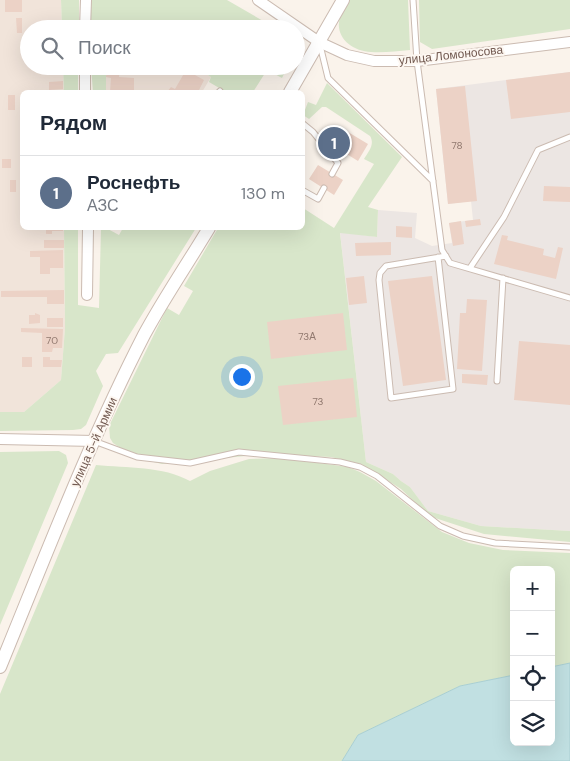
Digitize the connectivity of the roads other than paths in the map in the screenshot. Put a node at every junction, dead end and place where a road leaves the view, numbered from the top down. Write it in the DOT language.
graph roads {
  1 [pos="86,0"];
  2 [pos="258,0"];
  3 [pos="343,0"];
  4 [pos="412,0"];
  5 [pos="85,20"];
  6 [pos="287,20"];
  7 [pos="305,32"];
  8 [pos="319,42"];
  9 [pos="570,42"];
  10 [pos="417,61"];
  11 [pos="305,66"];
  12 [pos="85,75"];
  13 [pos="300,75"];
  14 [pos="85,90"];
  15 [pos="291,90"];
  16 [pos="305,125"];
  17 [pos="570,137"];
  18 [pos="332,174"];
  19 [pos="434,181"];
  20 [pos="324,188"];
  21 [pos="305,192"];
  22 [pos="88,230"];
  23 [pos="208,230"];
  24 [pos="446,256"];
  25 [pos="438,257"];
  26 [pos="470,268"];
  27 [pos="503,278"];
  28 [pos="88,294"];
  29 [pos="570,298"];
  30 [pos="497,381"];
  31 [pos="0,439"];
  32 [pos="94,441"];
  33 [pos="570,547"];
  34 [pos="0,667"];
  1 -- 5 [label="street"];
  2 -- 6 [label="street, улица Ломоносова"];
  3 -- 8 [label="street"];
  4 -- 10 [label="lane"];
  7 -- 8 [label="street, улица Ломоносова"];
  8 -- 10 [label="street, улица Ломоносова"];
  8 -- 11 [label="street"];
  8 -- 19 [label="lane"];
  9 -- 10 [label="street, улица Ломоносова"];
  10 -- 19 [label="lane"];
  12 -- 14 [label="street"];
  13 -- 15 [label="street"];
  16 -- 18 [label="lane"];
  17 -- 26 [label="lane"];
  19 -- 24 [label="lane"];
  20 -- 21 [label="lane"];
  22 -- 28 [label="street"];
  23 -- 32 [label="street, улица 5-й Армии"];
  24 -- 25 [label="lane"];
  24 -- 26 [label="lane"];
  25 -- 25 [label="lane"];
  26 -- 27 [label="lane"];
  27 -- 29 [label="lane"];
  27 -- 30 [label="lane"];
  31 -- 32 [label="street"];
  32 -- 33 [label="lane"];
  32 -- 34 [label="street, улица 5-й Армии"];
}
